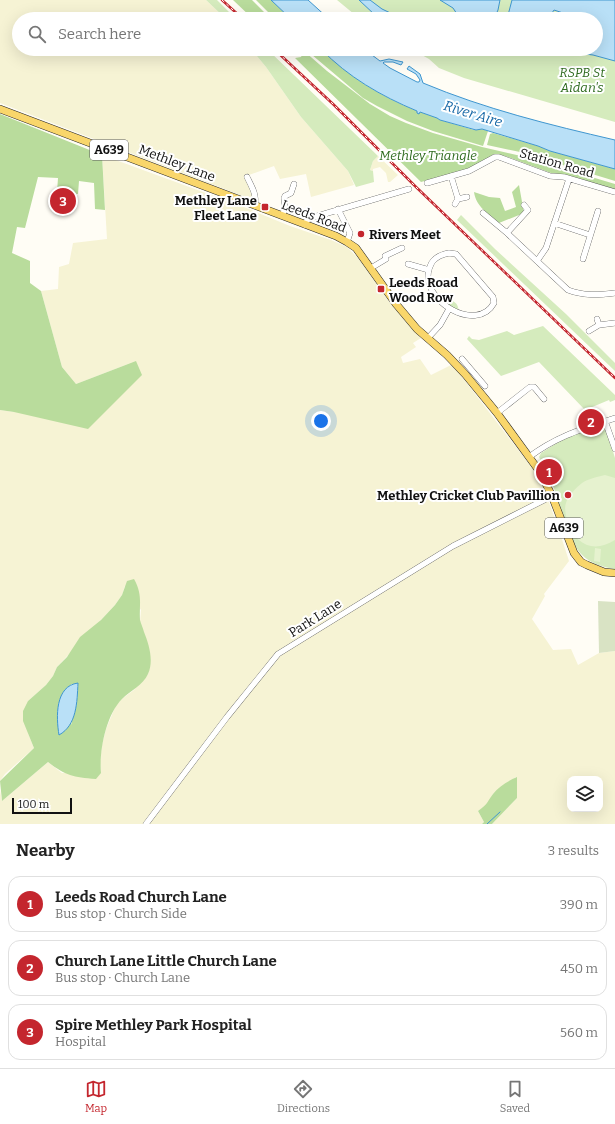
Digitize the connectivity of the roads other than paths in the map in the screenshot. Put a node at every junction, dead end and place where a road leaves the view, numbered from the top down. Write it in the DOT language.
graph roads {
  1 [pos="0,109"];
  2 [pos="451,176"];
  3 [pos="247,177"];
  4 [pos="569,179"];
  5 [pos="427,183"];
  6 [pos="294,184"];
  7 [pos="409,189"];
  8 [pos="615,192"];
  9 [pos="467,197"];
  10 [pos="524,205"];
  11 [pos="255,206"];
  12 [pos="338,209"];
  13 [pos="598,211"];
  14 [pos="483,213"];
  15 [pos="282,216"];
  16 [pos="554,223"];
  17 [pos="305,225"];
  18 [pos="508,233"];
  19 [pos="590,235"];
  20 [pos="347,242"];
  21 [pos="402,248"];
  22 [pos="583,259"];
  23 [pos="537,261"];
  24 [pos="408,264"];
  25 [pos="371,268"];
  26 [pos="429,270"];
  27 [pos="615,294"];
  28 [pos="449,309"];
  29 [pos="615,323"];
  30 [pos="589,332"];
  31 [pos="428,338"];
  32 [pos="462,359"];
  33 [pos="475,374"];
  34 [pos="469,380"];
  35 [pos="485,386"];
  36 [pos="544,399"];
  37 [pos="497,413"];
  38 [pos="615,418"];
  39 [pos="606,421"];
  40 [pos="615,449"];
  41 [pos="529,458"];
  42 [pos="552,496"];
  43 [pos="615,573"];
  44 [pos="146,824"];
  1 -- 11 [label="main road, Methley Lane / A639"];
  2 -- 4 [label="street, Station Road"];
  2 -- 5 [label="street, Station Road"];
  2 -- 9 [label="street"];
  3 -- 11 [label="street"];
  4 -- 8 [label="street, Station Road"];
  4 -- 16 [label="street"];
  6 -- 15 [label="street"];
  7 -- 12 [label="street"];
  10 -- 18 [label="street"];
  11 -- 15 [label="main road, Leeds Road / A639"];
  12 -- 17 [label="street"];
  12 -- 20 [label="street"];
  13 -- 19 [label="street"];
  14 -- 18 [label="street"];
  15 -- 17 [label="main road, Leeds Road / A639"];
  16 -- 19 [label="street"];
  16 -- 23 [label="street"];
  17 -- 20 [label="main road, Leeds Road / A639"];
  18 -- 23 [label="street"];
  19 -- 22 [label="street"];
  20 -- 25 [label="main road, Leeds Road / A639"];
  21 -- 25 [label="street"];
  23 -- 27 [label="street"];
  24 -- 26 [label="street"];
  25 -- 31 [label="main road, Leeds Road / A639"];
  26 -- 28 [label="street"];
  26 -- 28 [label="street"];
  28 -- 31 [label="street"];
  29 -- 30 [label="street"];
  31 -- 34 [label="main road, Leeds Road / A639"];
  32 -- 33 [label="street"];
  33 -- 34 [label="street"];
  33 -- 35 [label="street"];
  34 -- 37 [label="main road, Leeds Road / A639"];
  36 -- 37 [label="street"];
  37 -- 41 [label="main road, Leeds Road / A639"];
  38 -- 39 [label="street"];
  39 -- 40 [label="street"];
  39 -- 41 [label="street"];
  41 -- 42 [label="main road, A639"];
  42 -- 43 [label="main road, A639"];
  42 -- 44 [label="street, Park Lane"];
}
